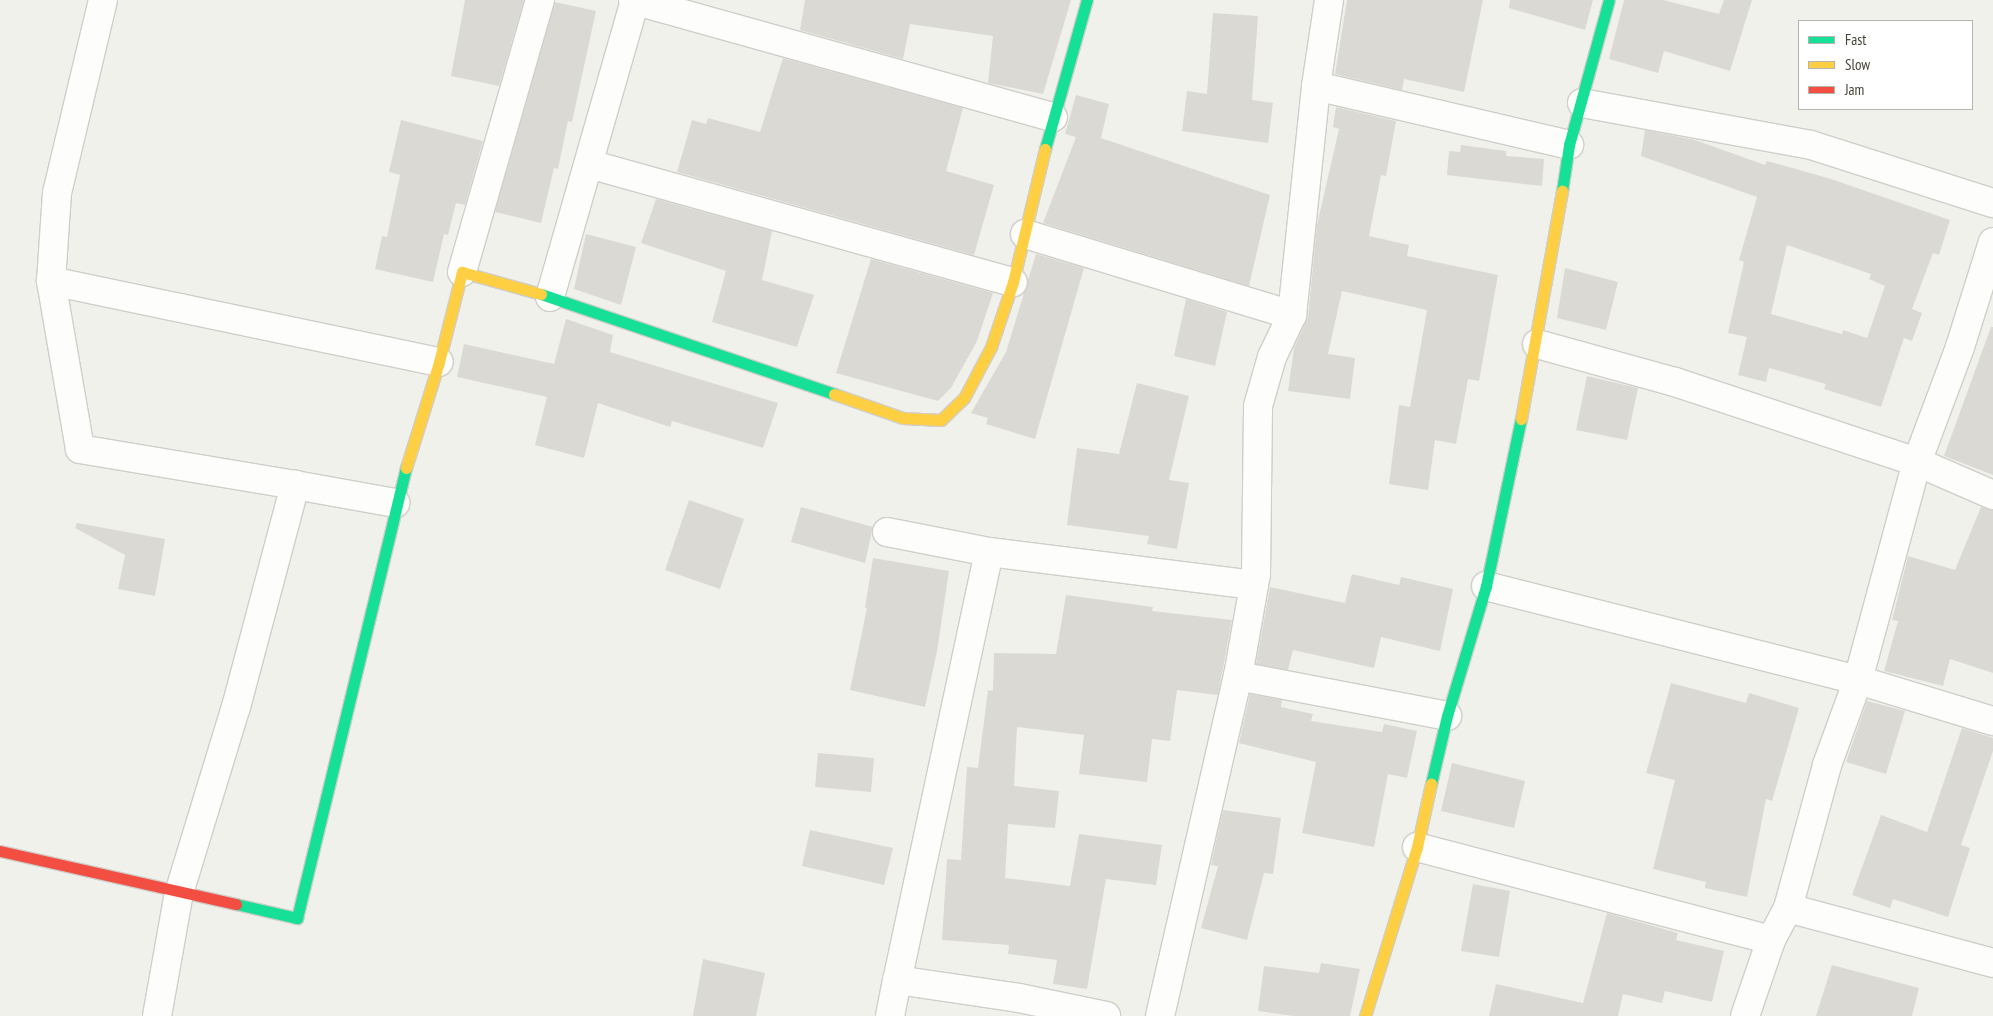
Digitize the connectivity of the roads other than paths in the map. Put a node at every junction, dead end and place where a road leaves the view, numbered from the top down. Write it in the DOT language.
graph roads {
  1 [pos="103,0"];
  2 [pos="540,0"];
  3 [pos="634,0"];
  4 [pos="1087,0"];
  5 [pos="1329,0"];
  6 [pos="1609,0"];
  7 [pos="1316,86"];
  8 [pos="1582,103"];
  9 [pos="1053,118"];
  10 [pos="1569,145"];
  11 [pos="589,164"];
  12 [pos="1993,203"];
  13 [pos="1025,234"];
  14 [pos="1993,242"];
  15 [pos="462,272"];
  16 [pos="51,281"];
  17 [pos="1013,282"];
  18 [pos="550,297"];
  19 [pos="1292,315"];
  20 [pos="1537,344"];
  21 [pos="439,362"];
  22 [pos="1917,462"];
  23 [pos="295,484"];
  24 [pos="1993,495"];
  25 [pos="395,503"];
  26 [pos="887,532"];
  27 [pos="989,552"];
  28 [pos="1254,585"];
  29 [pos="1486,586"];
  30 [pos="1238,676"];
  31 [pos="1858,680"];
  32 [pos="1446,716"];
  33 [pos="1993,721"];
  34 [pos="1417,847"];
  35 [pos="0,851"];
  36 [pos="178,893"];
  37 [pos="1788,908"];
  38 [pos="1771,940"];
  39 [pos="1993,964"];
  40 [pos="897,980"];
  41 [pos="157,1016"];
  42 [pos="890,1016"];
  43 [pos="1106,1016"];
  44 [pos="1160,1016"];
  45 [pos="1365,1016"];
  46 [pos="1745,1016"];
  1 -- 16 [label="street"];
  2 -- 15 [label="street"];
  3 -- 9 [label="street"];
  3 -- 11 [label="street"];
  4 -- 9 [label="street"];
  5 -- 7 [label="street"];
  6 -- 8 [label="street"];
  7 -- 10 [label="street"];
  7 -- 19 [label="street"];
  8 -- 10 [label="street"];
  8 -- 12 [label="street"];
  9 -- 13 [label="street"];
  10 -- 20 [label="street"];
  11 -- 17 [label="street"];
  11 -- 18 [label="street"];
  13 -- 17 [label="street"];
  13 -- 19 [label="street"];
  14 -- 22 [label="street"];
  15 -- 18 [label="street"];
  15 -- 21 [label="street"];
  16 -- 21 [label="street"];
  16 -- 23 [label="street"];
  17 -- 18 [label="street"];
  19 -- 28 [label="street"];
  20 -- 22 [label="street"];
  20 -- 29 [label="street"];
  21 -- 25 [label="street"];
  22 -- 24 [label="street"];
  22 -- 31 [label="street"];
  23 -- 25 [label="street"];
  23 -- 36 [label="street"];
  25 -- 36 [label="street"];
  26 -- 27 [label="street"];
  27 -- 28 [label="street"];
  27 -- 40 [label="street"];
  28 -- 30 [label="street"];
  29 -- 31 [label="street"];
  29 -- 32 [label="street"];
  30 -- 32 [label="street"];
  30 -- 44 [label="street"];
  31 -- 33 [label="street"];
  31 -- 37 [label="street"];
  32 -- 34 [label="street"];
  34 -- 38 [label="street"];
  34 -- 45 [label="street"];
  35 -- 36 [label="street"];
  36 -- 41 [label="street"];
  37 -- 38 [label="street"];
  37 -- 39 [label="street"];
  38 -- 46 [label="street"];
  40 -- 42 [label="street"];
  40 -- 43 [label="street"];
}
